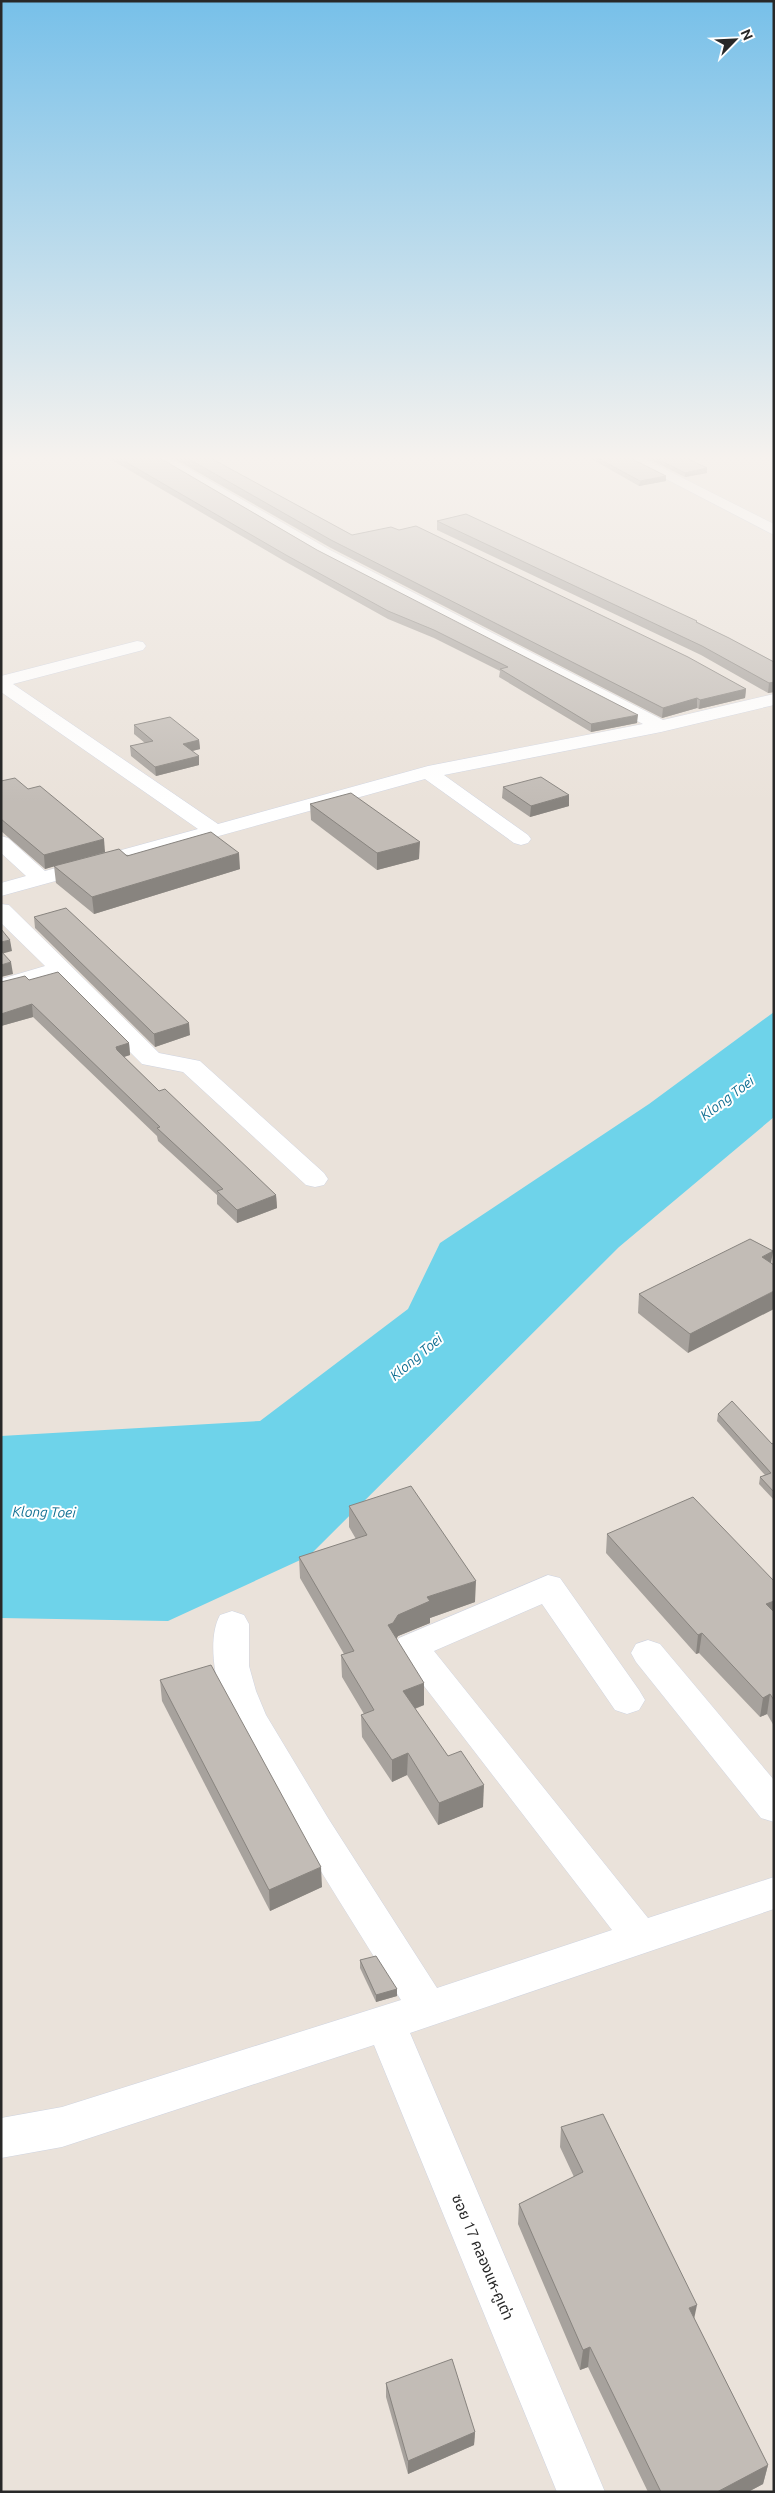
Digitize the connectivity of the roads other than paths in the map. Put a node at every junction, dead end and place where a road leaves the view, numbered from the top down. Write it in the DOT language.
graph roads {
  1 [pos="358,570"];
  2 [pos="137,646"];
  3 [pos="1,683"];
  4 [pos="742,687"];
  5 [pos="770,700"];
  6 [pos="661,726"];
  7 [pos="428,772"];
  8 [pos="216,832"];
  9 [pos="521,840"];
  10 [pos="1,842"];
  11 [pos="40,878"];
  12 [pos="1,890"];
  13 [pos="1,910"];
  14 [pos="61,969"];
  15 [pos="1,986"];
  16 [pos="315,1179"];
  17 [pos="232,1624"];
  18 [pos="648,1653"];
  19 [pos="627,1700"];
  20 [pos="774,1807"];
  21 [pos="770,1900"];
  22 [pos="641,1938"];
  23 [pos="428,2008"];
  24 [pos="385,2023"];
  25 [pos="1,2138"];
  26 [pos="581,2492"];
  1 -- 6 [label="street"];
  2 -- 3 [label="street"];
  3 -- 8 [label="street"];
  4 -- 5 [label="street"];
  5 -- 6 [label="street"];
  6 -- 7 [label="street"];
  7 -- 8 [label="street"];
  7 -- 9 [label="street"];
  8 -- 11 [label="street"];
  10 -- 11 [label="street"];
  11 -- 12 [label="street"];
  13 -- 14 [label="street"];
  14 -- 15 [label="street"];
  14 -- 16 [label="street"];
  17 -- 23 [label="street"];
  18 -- 20 [label="street"];
  19 -- 22 [label="street"];
  21 -- 22 [label="street"];
  22 -- 23 [label="street"];
  23 -- 24 [label="street"];
  24 -- 25 [label="street"];
  24 -- 26 [label="street, ซอย 17 คลองแห-คูเต่า"];
}
